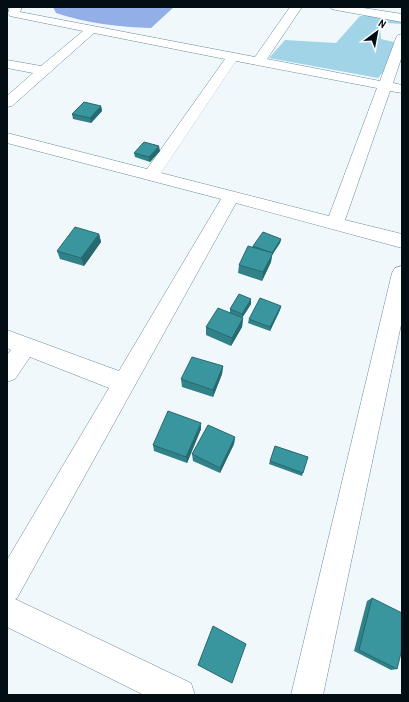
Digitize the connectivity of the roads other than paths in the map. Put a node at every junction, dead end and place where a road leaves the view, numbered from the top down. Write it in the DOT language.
graph roads {
  1 [pos="26,7"];
  2 [pos="296,7"];
  3 [pos="336,7"];
  4 [pos="12,13"];
  5 [pos="402,18"];
  6 [pos="92,29"];
  7 [pos="402,38"];
  8 [pos="233,56"];
  9 [pos="259,61"];
  10 [pos="7,64"];
  11 [pos="44,71"];
  12 [pos="385,86"];
  13 [pos="402,89"];
  14 [pos="7,103"];
  15 [pos="7,138"];
  16 [pos="151,176"];
  17 [pos="231,197"];
  18 [pos="335,224"];
  19 [pos="402,241"];
  20 [pos="402,273"];
  21 [pos="17,342"];
  22 [pos="7,372"];
  23 [pos="124,383"];
  24 [pos="7,588"];
  25 [pos="7,611"];
  26 [pos="179,695"];
  27 [pos="307,695"];
  1 -- 4 [label="street"];
  2 -- 9 [label="street"];
  3 -- 5 [label="street"];
  4 -- 6 [label="street"];
  6 -- 8 [label="street"];
  6 -- 11 [label="street"];
  7 -- 12 [label="street"];
  8 -- 9 [label="street"];
  8 -- 16 [label="street"];
  9 -- 12 [label="street"];
  10 -- 11 [label="street"];
  11 -- 14 [label="street"];
  12 -- 13 [label="street"];
  12 -- 18 [label="street"];
  15 -- 16 [label="street"];
  16 -- 17 [label="street"];
  17 -- 18 [label="street"];
  17 -- 23 [label="street"];
  18 -- 19 [label="street"];
  20 -- 27 [label="street"];
  21 -- 22 [label="street"];
  21 -- 23 [label="street"];
  23 -- 24 [label="street"];
  25 -- 26 [label="street"];
}
